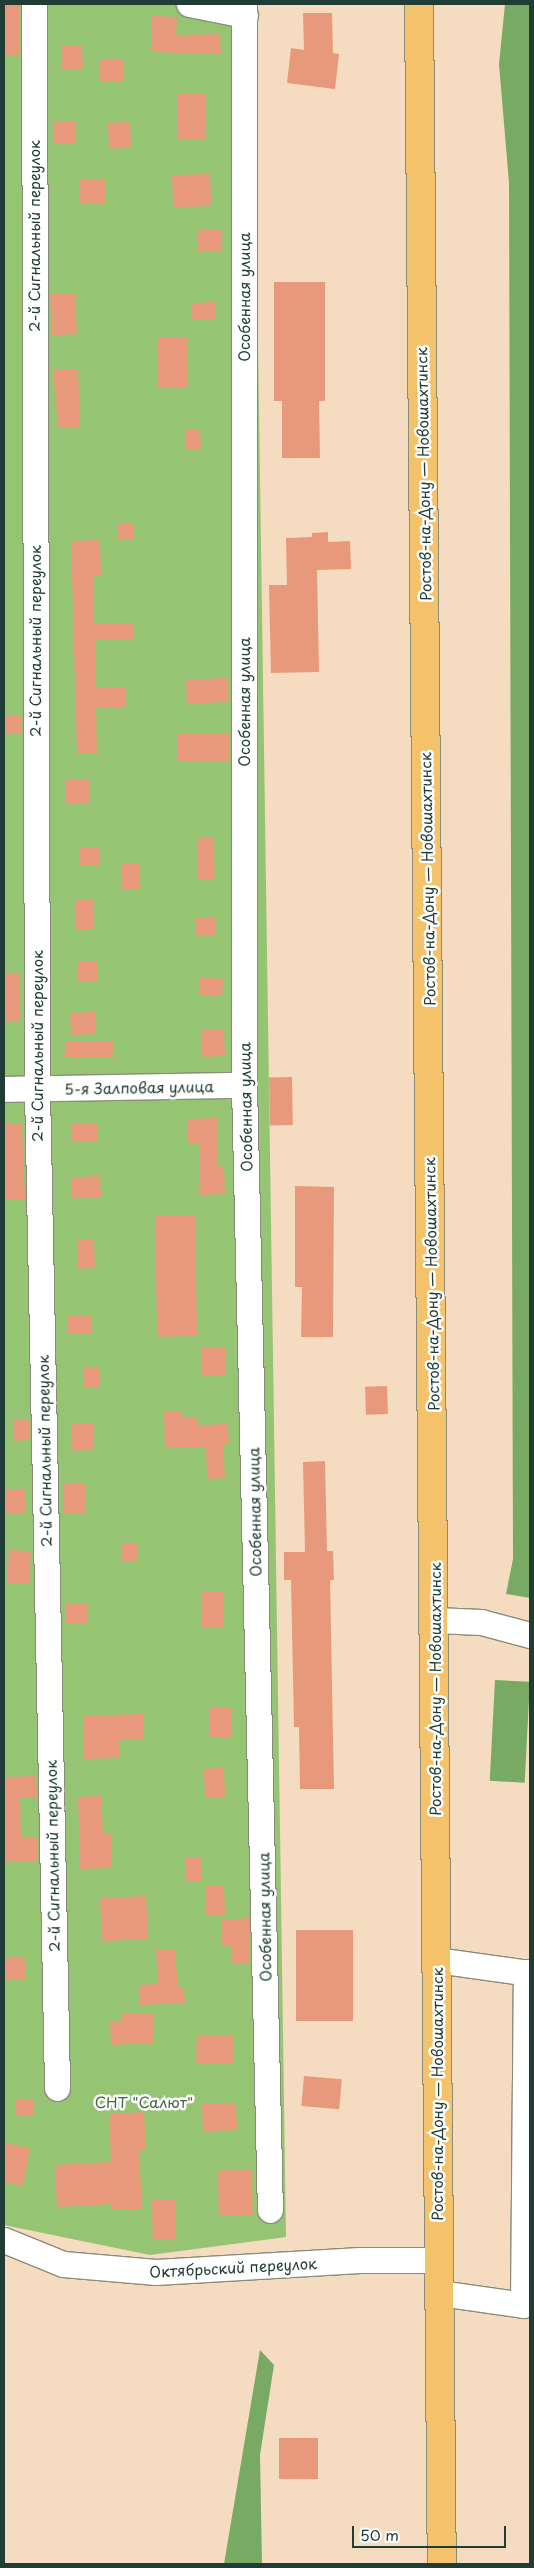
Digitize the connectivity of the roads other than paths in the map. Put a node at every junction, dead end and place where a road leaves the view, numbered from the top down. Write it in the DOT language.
graph roads {
  1 [pos="34,4"];
  2 [pos="189,4"];
  3 [pos="419,4"];
  4 [pos="244,10"];
  5 [pos="244,1086"];
  6 [pos="37,1088"];
  7 [pos="4,1089"];
  8 [pos="435,1620"];
  9 [pos="530,1635"];
  10 [pos="437,1960"];
  11 [pos="528,1972"];
  12 [pos="57,2088"];
  13 [pos="270,2210"];
  14 [pos="4,2240"];
  15 [pos="438,2260"];
  16 [pos="439,2293"];
  17 [pos="442,2564"];
  1 -- 6 [label="street, 2-й Сигнальный переулок"];
  2 -- 4 [label="street"];
  3 -- 8 [label="main road, Ростов-на-Дону — Новошахтинск"];
  4 -- 5 [label="street, Особенная улица"];
  5 -- 6 [label="street, 5-я Залповая улица"];
  5 -- 13 [label="street, Особенная улица"];
  6 -- 7 [label="street, 5-я Залповая улица"];
  6 -- 12 [label="street, 2-й Сигнальный переулок"];
  8 -- 9 [label="street"];
  8 -- 10 [label="main road, Ростов-на-Дону — Новошахтинск"];
  10 -- 11 [label="street"];
  10 -- 15 [label="main road, Ростов-на-Дону — Новошахтинск"];
  11 -- 16 [label="street"];
  14 -- 15 [label="street, Октябрьский переулок"];
  15 -- 16 [label="main road, Ростов-на-Дону — Новошахтинск"];
  16 -- 17 [label="main road, Ростов-на-Дону — Новошахтинск"];
}
